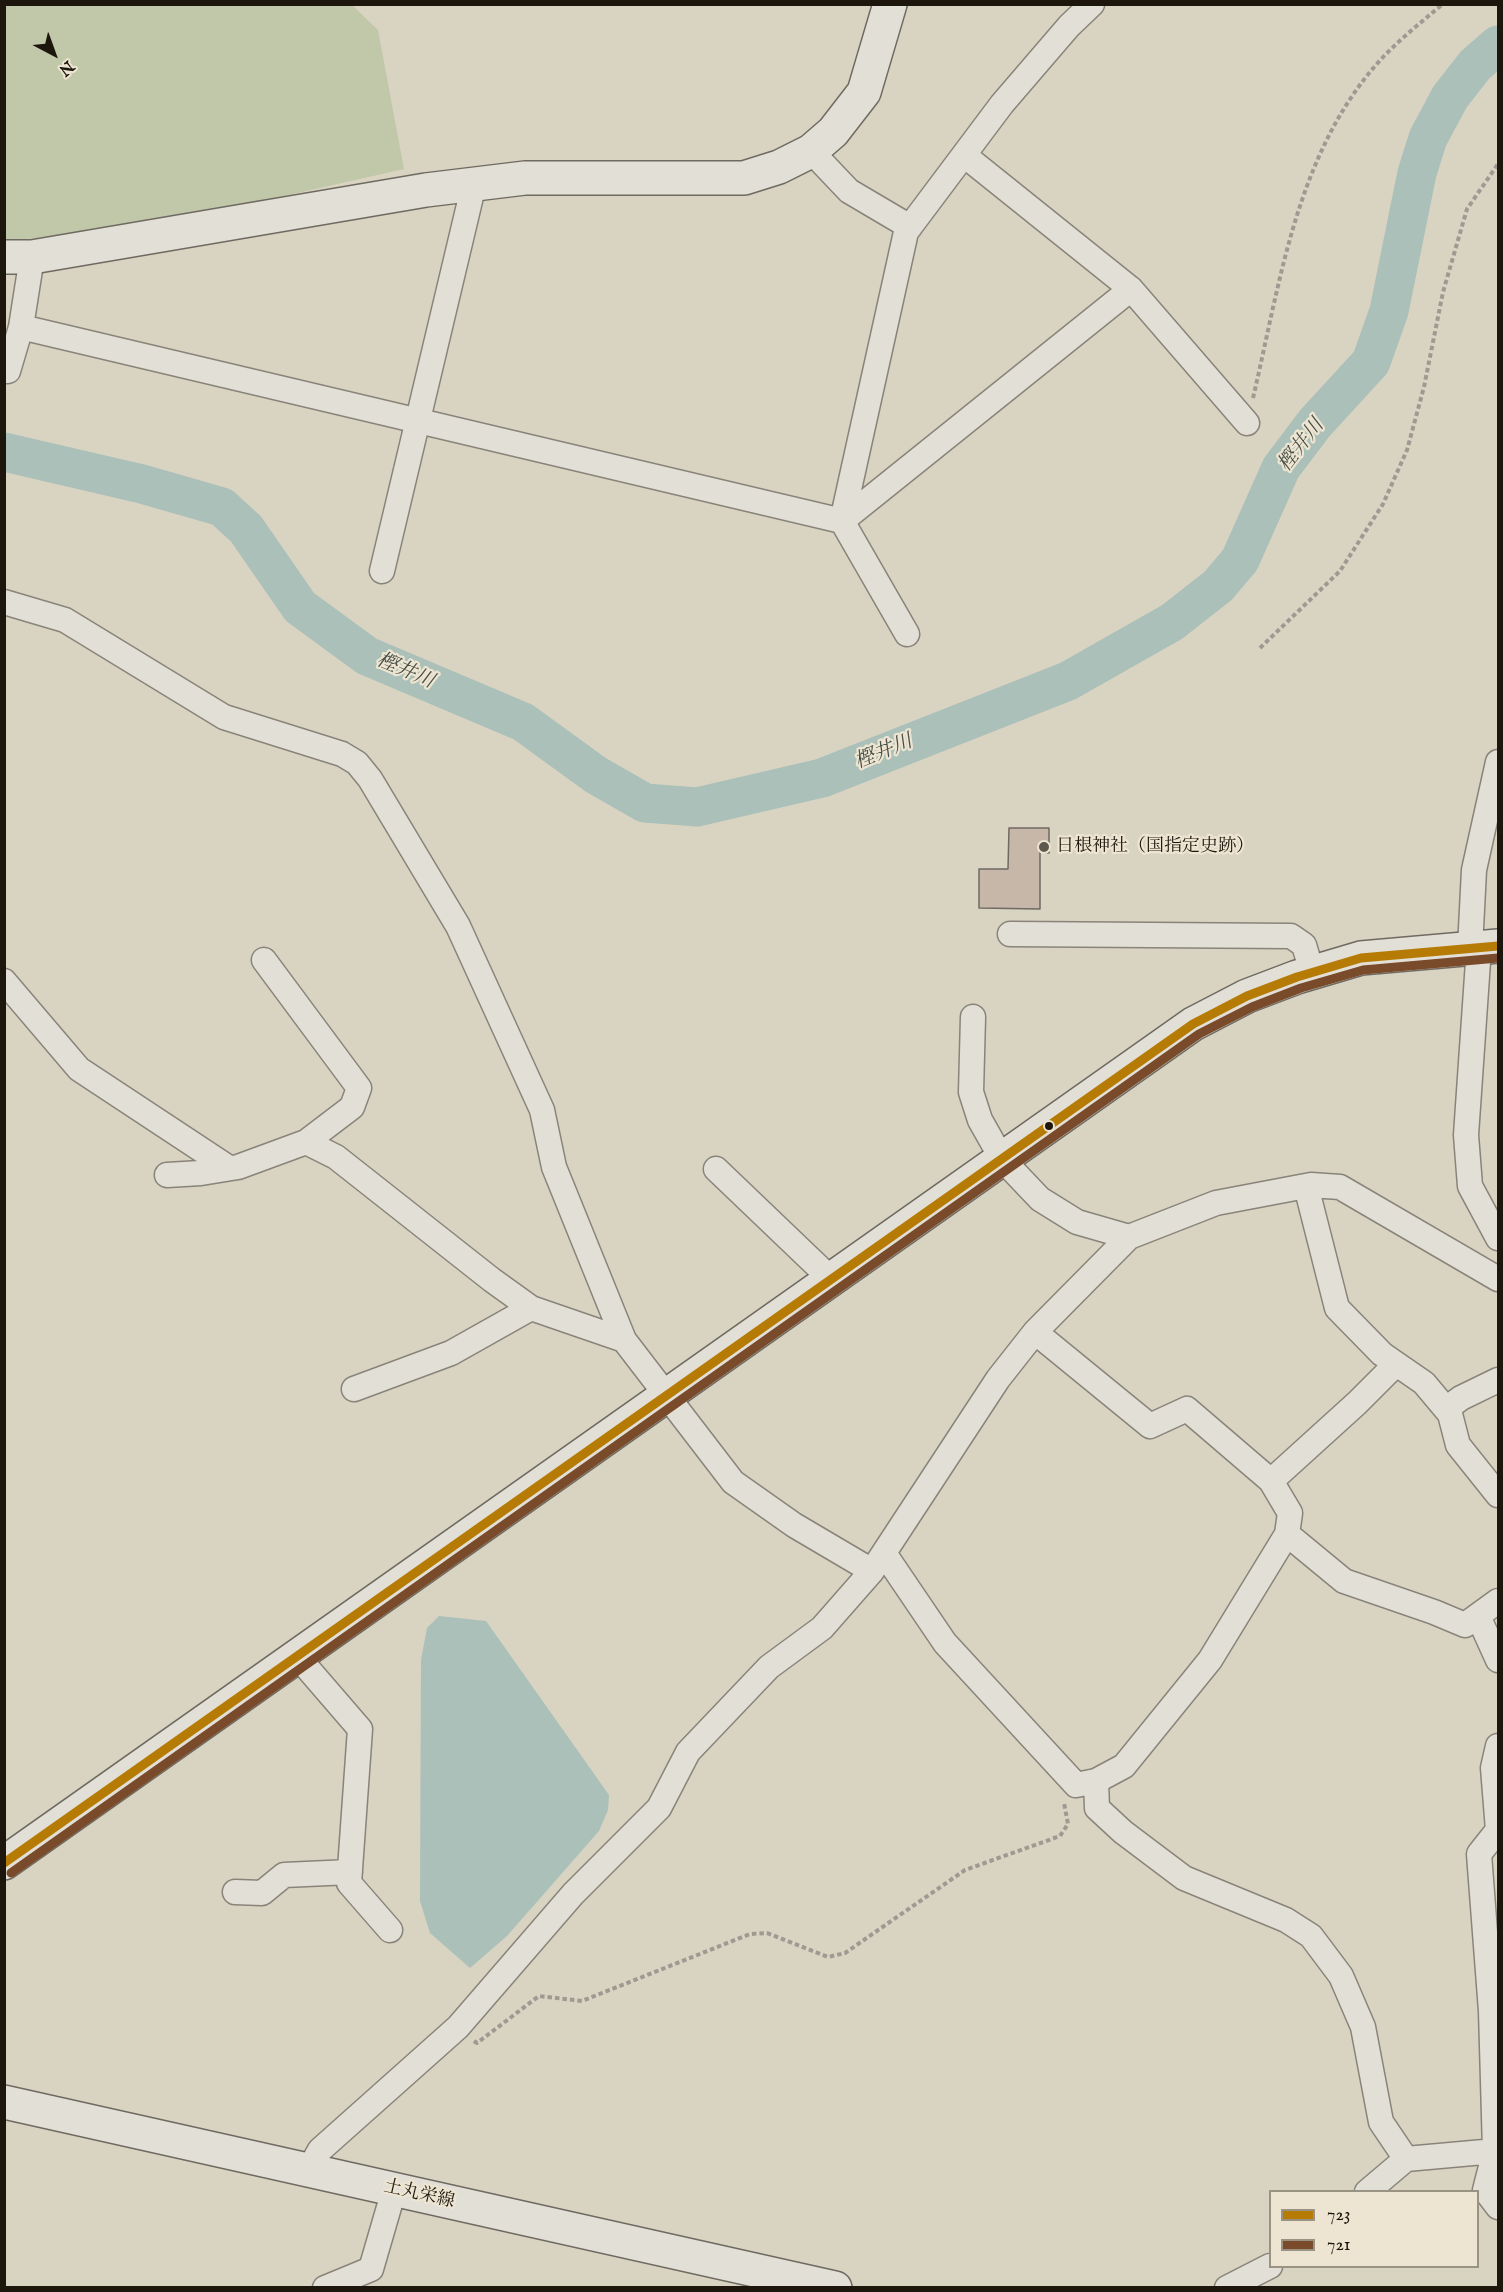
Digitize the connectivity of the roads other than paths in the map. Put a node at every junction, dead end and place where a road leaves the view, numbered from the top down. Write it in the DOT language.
graph roads {
  1 [pos="890,4"];
  2 [pos="1092,4"];
  3 [pos="811,151"];
  4 [pos="964,155"];
  5 [pos="474,184"];
  6 [pos="910,227"];
  7 [pos="18,257"];
  8 [pos="1131,289"];
  9 [pos="21,327"];
  10 [pos="8,371"];
  11 [pos="416,421"];
  12 [pos="1247,423"];
  13 [pos="842,521"];
  14 [pos="382,571"];
  15 [pos="4,602"];
  16 [pos="907,634"];
  17 [pos="1498,762"];
  18 [pos="1010,934"];
  19 [pos="1482,947"];
  20 [pos="264,960"];
  21 [pos="1312,972"];
  22 [pos="4,981"];
  23 [pos="972,1017"];
  24 [pos="306,1142"];
  25 [pos="1002,1160"];
  26 [pos="229,1168"];
  27 [pos="716,1169"];
  28 [pos="167,1175"];
  29 [pos="1306,1186"];
  30 [pos="1129,1236"];
  31 [pos="1498,1238"];
  32 [pos="1498,1279"];
  33 [pos="832,1280"];
  34 [pos="531,1308"];
  35 [pos="1035,1332"];
  36 [pos="624,1341"];
  37 [pos="1395,1364"];
  38 [pos="1498,1380"];
  39 [pos="354,1389"];
  40 [pos="667,1397"];
  41 [pos="1446,1409"];
  42 [pos="1271,1481"];
  43 [pos="1498,1495"];
  44 [pos="1287,1533"];
  45 [pos="878,1562"];
  46 [pos="1498,1601"];
  47 [pos="1478,1616"];
  48 [pos="297,1656"];
  49 [pos="1498,1660"];
  50 [pos="1498,1746"];
  51 [pos="1086,1783"];
  52 [pos="4,1863"];
  53 [pos="350,1872"];
  54 [pos="235,1892"];
  55 [pos="390,1930"];
  56 [pos="4,2102"];
  57 [pos="1497,2150"];
  58 [pos="1406,2159"];
  59 [pos="308,2171"];
  60 [pos="394,2190"];
  61 [pos="1369,2190"];
  62 [pos="1498,2207"];
  63 [pos="1269,2267"];
  64 [pos="325,2288"];
  65 [pos="835,2288"];
  66 [pos="1227,2288"];
  1 -- 3 [label="main road"];
  2 -- 4 [label="street"];
  3 -- 5 [label="main road"];
  3 -- 6 [label="street"];
  4 -- 6 [label="street"];
  4 -- 8 [label="street"];
  5 -- 7 [label="main road"];
  5 -- 11 [label="street"];
  6 -- 13 [label="street"];
  7 -- 9 [label="street"];
  8 -- 12 [label="street"];
  8 -- 13 [label="street"];
  9 -- 10 [label="street"];
  9 -- 11 [label="street"];
  11 -- 13 [label="street"];
  11 -- 14 [label="street"];
  13 -- 16 [label="street"];
  15 -- 36 [label="street"];
  17 -- 19 [label="street"];
  18 -- 21 [label="street"];
  19 -- 21 [label="main road"];
  19 -- 31 [label="street"];
  20 -- 24 [label="street"];
  21 -- 25 [label="main road"];
  22 -- 26 [label="street"];
  23 -- 25 [label="street"];
  24 -- 26 [label="street"];
  24 -- 34 [label="street"];
  25 -- 30 [label="street"];
  25 -- 33 [label="main road"];
  26 -- 28 [label="street"];
  27 -- 33 [label="street"];
  29 -- 30 [label="street"];
  29 -- 32 [label="street"];
  29 -- 37 [label="street"];
  30 -- 35 [label="street"];
  33 -- 40 [label="main road"];
  34 -- 36 [label="street"];
  34 -- 39 [label="street"];
  35 -- 42 [label="street"];
  35 -- 45 [label="street"];
  36 -- 40 [label="street"];
  37 -- 41 [label="street"];
  37 -- 42 [label="street"];
  38 -- 41 [label="street"];
  40 -- 45 [label="street"];
  40 -- 48 [label="main road"];
  41 -- 43 [label="street"];
  42 -- 44 [label="street"];
  44 -- 47 [label="street"];
  44 -- 51 [label="street"];
  45 -- 51 [label="street"];
  45 -- 59 [label="street"];
  46 -- 47 [label="street"];
  47 -- 49 [label="street"];
  48 -- 52 [label="main road"];
  48 -- 53 [label="street"];
  50 -- 57 [label="street"];
  51 -- 58 [label="street"];
  53 -- 54 [label="street"];
  53 -- 55 [label="street"];
  56 -- 59 [label="main road, 土丸栄線"];
  57 -- 58 [label="street"];
  57 -- 62 [label="street"];
  58 -- 61 [label="street"];
  59 -- 60 [label="main road, 土丸栄線"];
  60 -- 64 [label="street"];
  60 -- 65 [label="main road, 土丸栄線"];
  63 -- 66 [label="street"];
}
